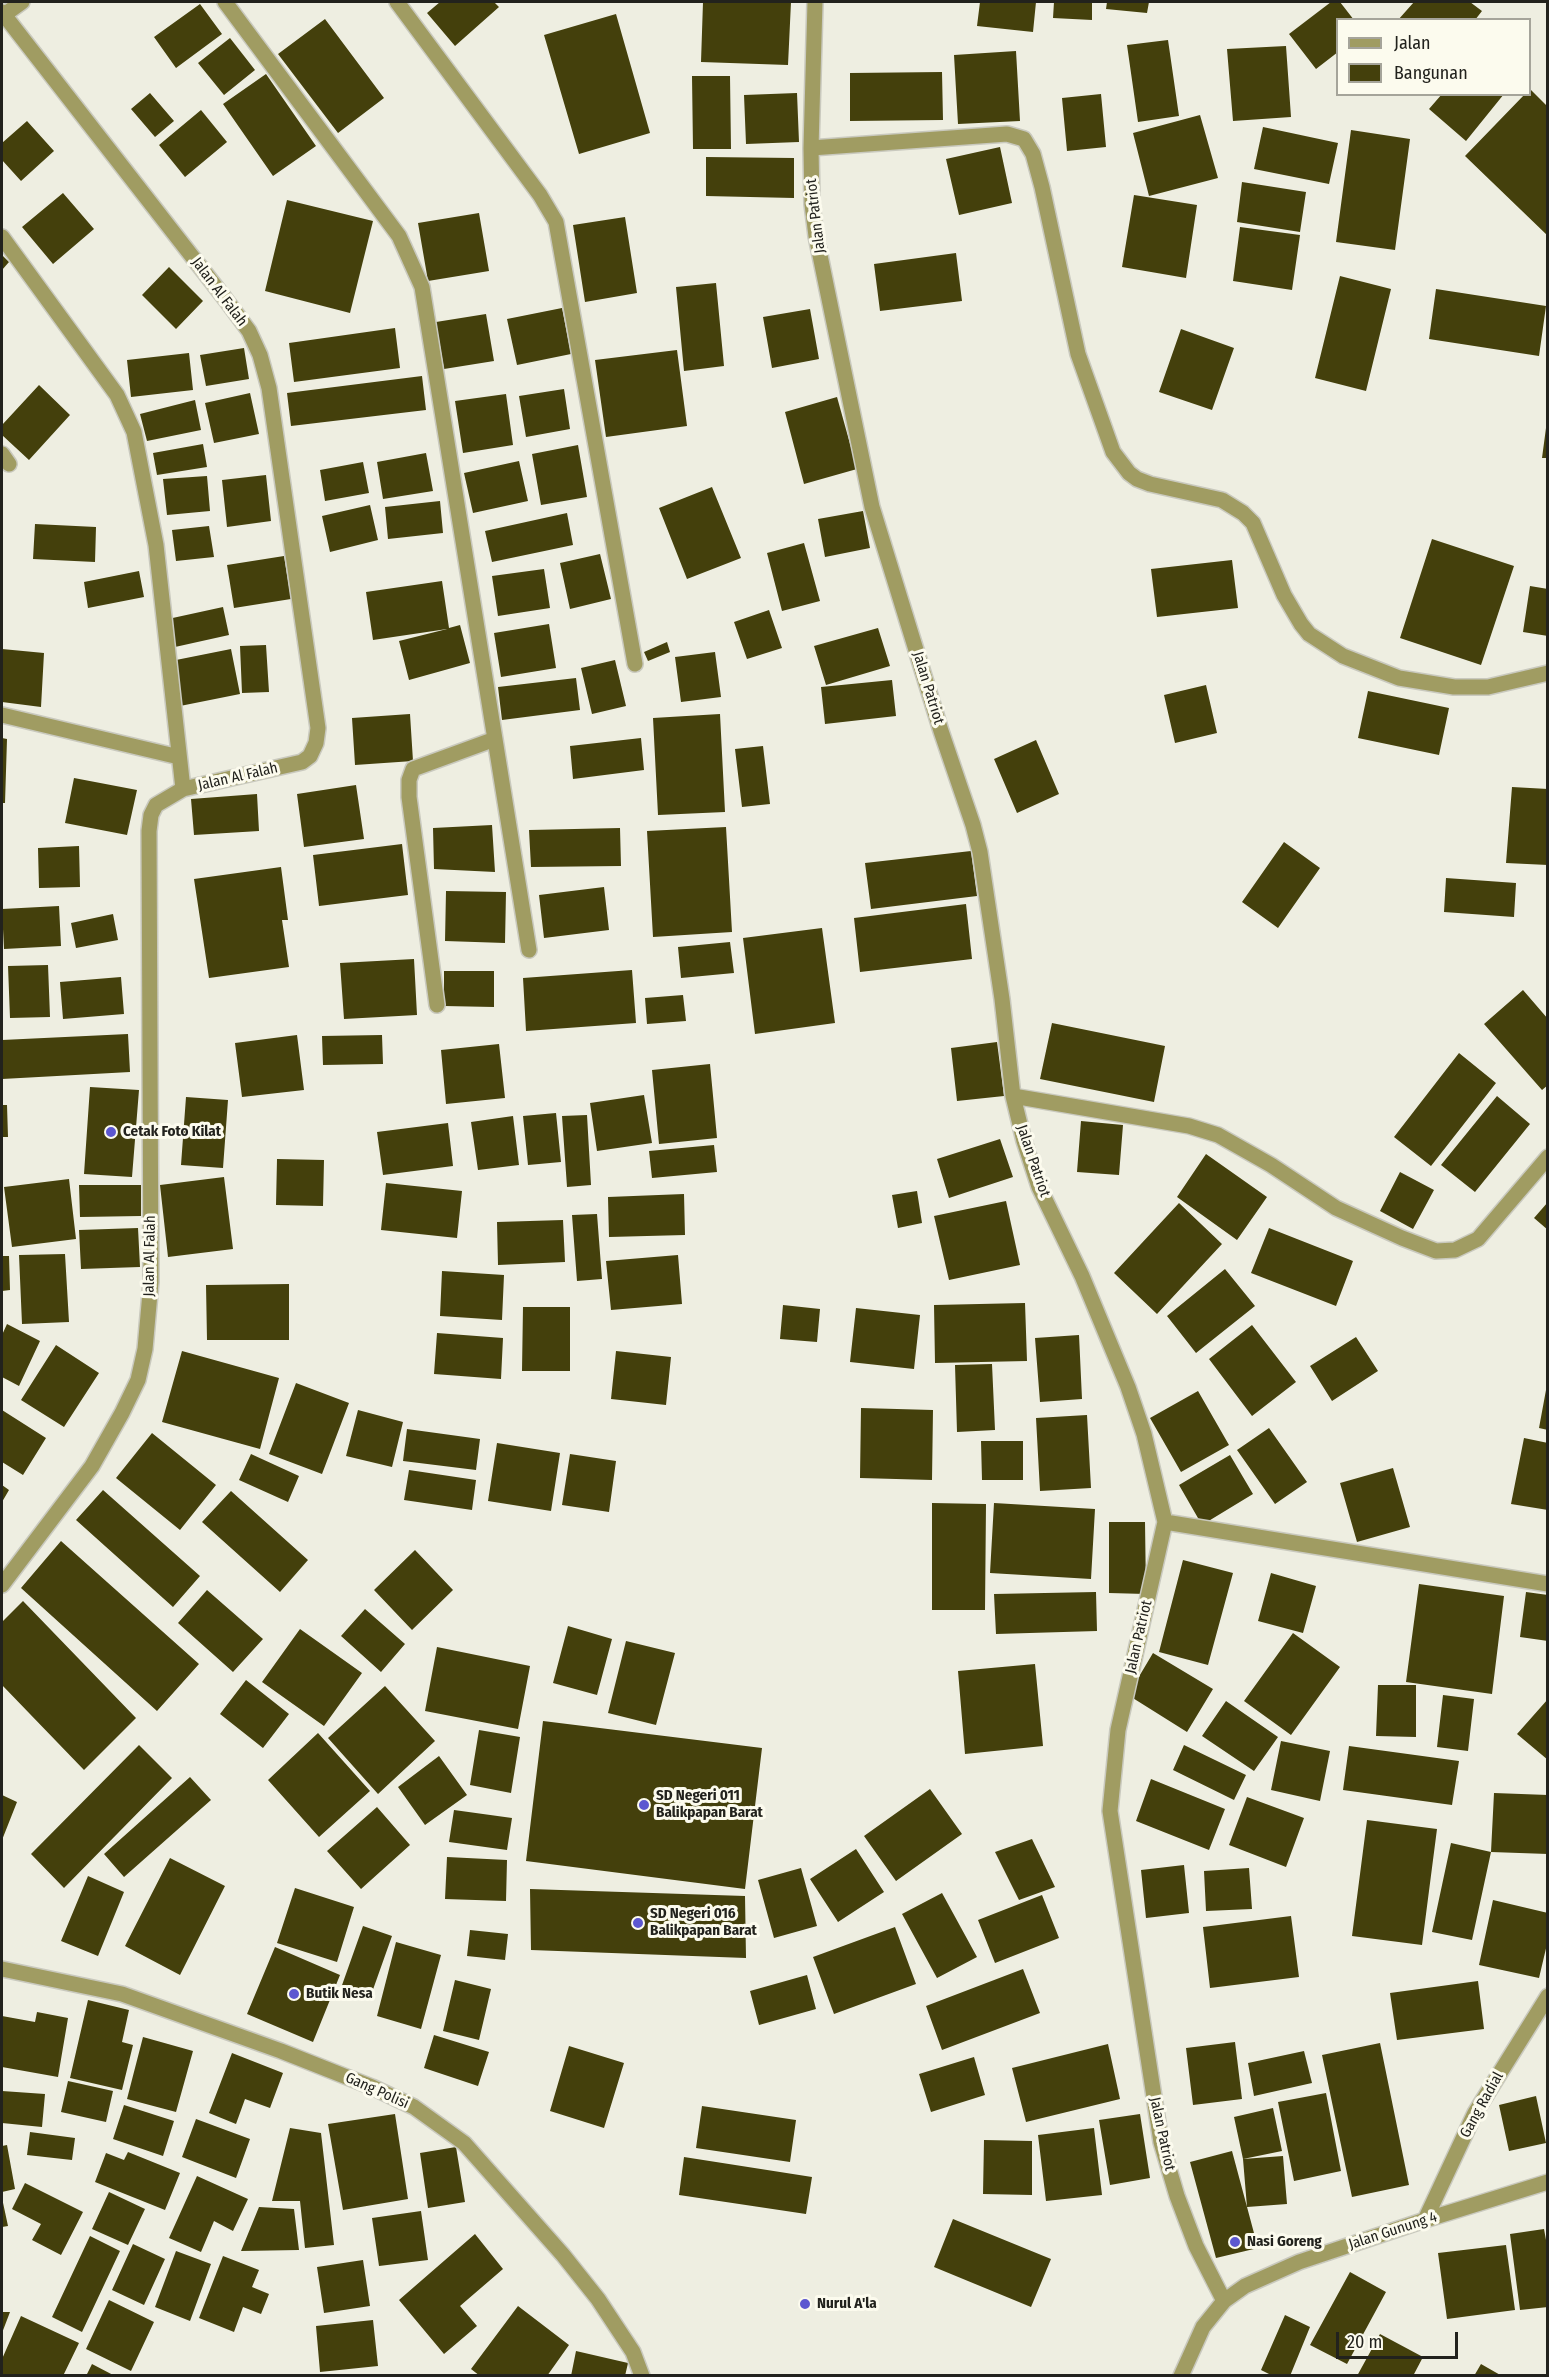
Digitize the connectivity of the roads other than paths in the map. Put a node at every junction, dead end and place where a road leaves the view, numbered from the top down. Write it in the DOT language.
graph roads {
  1 [pos="22,2"];
  2 [pos="225,2"];
  3 [pos="397,2"];
  4 [pos="815,2"];
  5 [pos="3,14"];
  6 [pos="810,148"];
  7 [pos="2,237"];
  8 [pos="635,664"];
  9 [pos="1548,673"];
  10 [pos="2,715"];
  11 [pos="495,739"];
  12 [pos="179,757"];
  13 [pos="183,789"];
  14 [pos="529,950"];
  15 [pos="437,1005"];
  16 [pos="1013,1096"];
  17 [pos="1548,1157"];
  18 [pos="1165,1522"];
  19 [pos="1548,1584"];
  20 [pos="2,1586"];
  21 [pos="2,1969"];
  22 [pos="1548,1996"];
  23 [pos="1548,2182"];
  24 [pos="1425,2220"];
  25 [pos="1224,2301"];
  26 [pos="642,2376"];
  27 [pos="1181,2376"];
  1 -- 5 [label="street"];
  2 -- 11 [label="street"];
  3 -- 8 [label="street"];
  4 -- 6 [label="street, Jalan Patriot"];
  5 -- 13 [label="street, Jalan Al Falah"];
  6 -- 9 [label="street"];
  6 -- 16 [label="street, Jalan Patriot"];
  7 -- 12 [label="street"];
  10 -- 12 [label="street"];
  11 -- 14 [label="street"];
  11 -- 15 [label="street"];
  12 -- 13 [label="street"];
  13 -- 20 [label="street, Jalan Al Falah"];
  16 -- 17 [label="street"];
  16 -- 18 [label="street, Jalan Patriot"];
  18 -- 19 [label="street"];
  18 -- 25 [label="street, Jalan Patriot"];
  21 -- 26 [label="street, Gang Polisi"];
  22 -- 24 [label="street, Gang Radial"];
  23 -- 24 [label="street, Jalan Gunung 4"];
  24 -- 25 [label="street, Jalan Gunung 4"];
  25 -- 27 [label="street, Jalan Gunung 4"];
}
